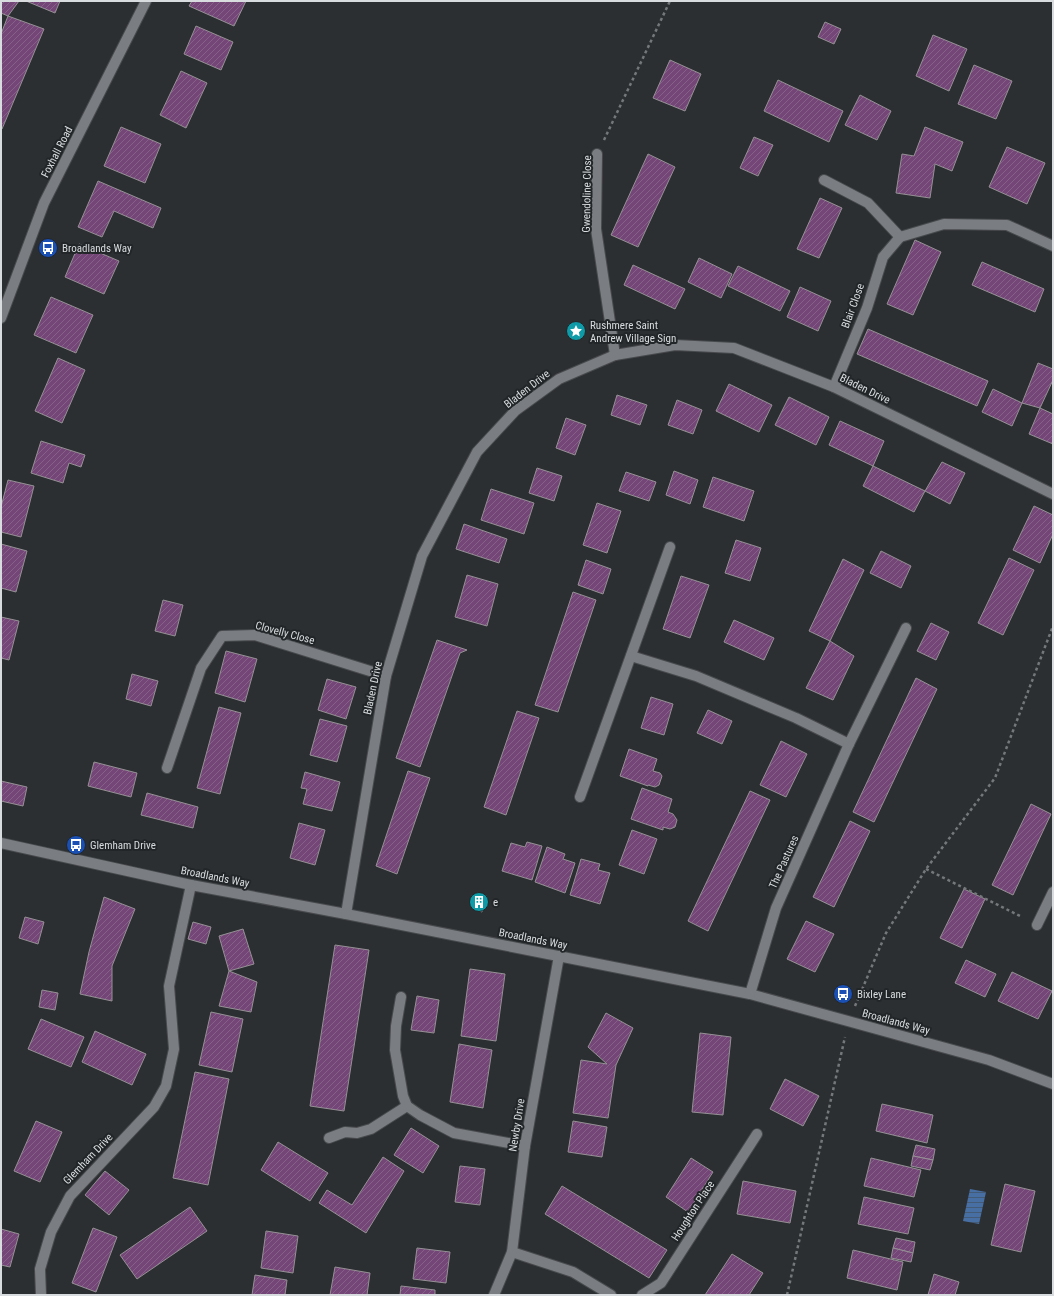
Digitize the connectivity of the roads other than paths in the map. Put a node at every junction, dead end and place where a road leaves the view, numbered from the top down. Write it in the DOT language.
graph roads {
  1 [pos="146,1"];
  2 [pos="598,154"];
  3 [pos="824,180"];
  4 [pos="900,237"];
  5 [pos="1053,246"];
  6 [pos="1,318"];
  7 [pos="615,354"];
  8 [pos="834,387"];
  9 [pos="1053,494"];
  10 [pos="670,547"];
  11 [pos="906,628"];
  12 [pos="631,656"];
  13 [pos="386,676"];
  14 [pos="849,744"];
  15 [pos="167,768"];
  16 [pos="580,797"];
  17 [pos="1,843"];
  18 [pos="191,885"];
  19 [pos="1053,892"];
  20 [pos="346,914"];
  21 [pos="1037,925"];
  22 [pos="559,956"];
  23 [pos="750,994"];
  24 [pos="401,998"];
  25 [pos="1053,1084"];
  26 [pos="407,1106"];
  27 [pos="757,1134"];
  28 [pos="329,1138"];
  29 [pos="525,1146"];
  30 [pos="512,1252"];
  31 [pos="41,1295"];
  32 [pos="494,1295"];
  33 [pos="611,1295"];
  34 [pos="642,1295"];
  1 -- 6 [label="street, Foxhall Road"];
  2 -- 7 [label="street, Gwendoline Close"];
  3 -- 4 [label="street"];
  4 -- 5 [label="street"];
  4 -- 8 [label="street, Blair Close"];
  7 -- 8 [label="street, Bladen Drive"];
  7 -- 13 [label="street, Bladen Drive"];
  8 -- 9 [label="street, Bladen Drive"];
  10 -- 12 [label="street"];
  11 -- 14 [label="street, The Pastures"];
  12 -- 14 [label="street"];
  12 -- 16 [label="street"];
  13 -- 15 [label="street, Clovelly Close"];
  13 -- 20 [label="street, Bladen Drive"];
  14 -- 23 [label="street, The Pastures"];
  17 -- 18 [label="street, Broadlands Way"];
  18 -- 20 [label="street, Broadlands Way"];
  18 -- 31 [label="street, Glemham Drive"];
  19 -- 21 [label="street"];
  20 -- 22 [label="street, Broadlands Way"];
  22 -- 23 [label="street, Broadlands Way"];
  22 -- 29 [label="street, Newby Drive"];
  23 -- 25 [label="street, Broadlands Way"];
  24 -- 26 [label="street"];
  26 -- 28 [label="street"];
  26 -- 29 [label="street"];
  27 -- 34 [label="street, Houghton Place"];
  29 -- 30 [label="street, Newby Drive"];
  30 -- 32 [label="street, Newby Drive"];
  30 -- 33 [label="street"];
}
